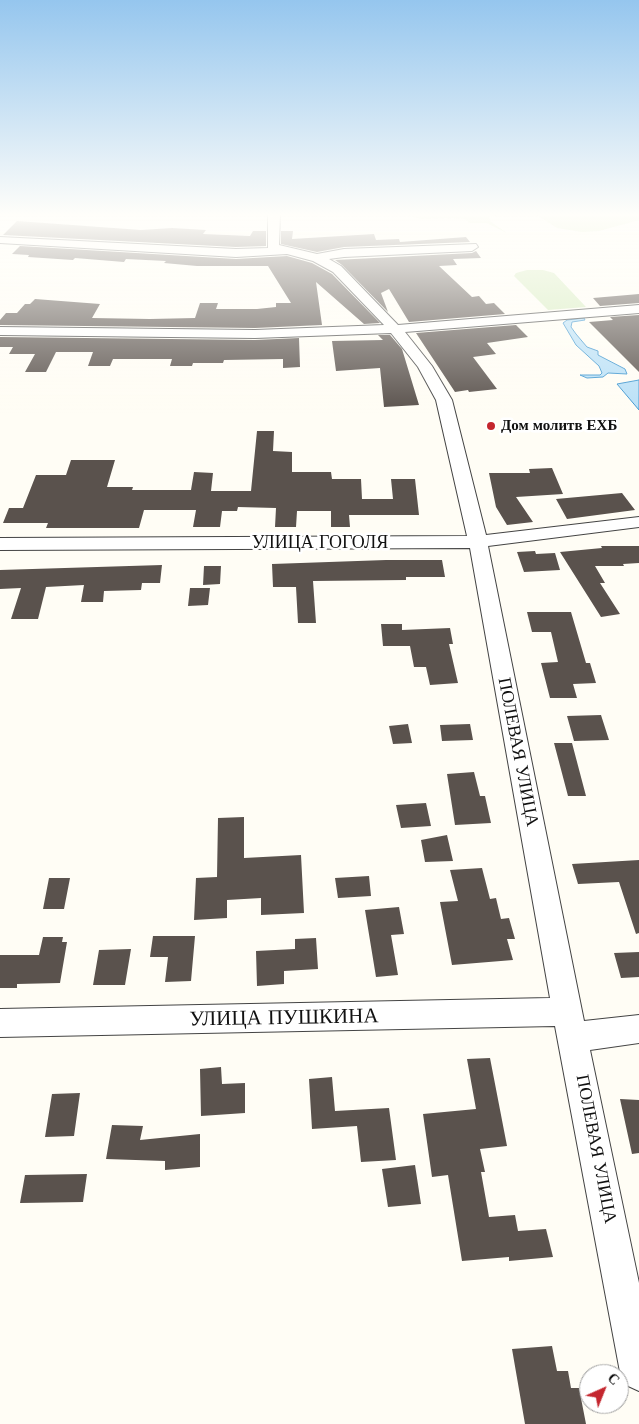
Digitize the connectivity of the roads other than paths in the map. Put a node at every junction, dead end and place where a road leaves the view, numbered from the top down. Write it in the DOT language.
graph roads {
  1 [pos="348,280"];
  2 [pos="639,309"];
  3 [pos="395,328"];
  4 [pos="0,331"];
  5 [pos="639,522"];
  6 [pos="478,542"];
  7 [pos="0,544"];
  8 [pos="0,1024"];
  9 [pos="570,1025"];
  10 [pos="639,1029"];
  11 [pos="639,1372"];
  1 -- 3 [label="street, ПОЛЕВАЯ УЛИЦА"];
  2 -- 3 [label="street"];
  3 -- 4 [label="street"];
  3 -- 6 [label="street, ПОЛЕВАЯ УЛИЦА"];
  5 -- 6 [label="street, УЛИЦА ГОГОЛЯ"];
  6 -- 7 [label="street, УЛИЦА ГОГОЛЯ"];
  6 -- 9 [label="street, ПОЛЕВАЯ УЛИЦА"];
  8 -- 9 [label="street, УЛИЦА ПУШКИНА"];
  9 -- 10 [label="street, УЛИЦА ПУШКИНА"];
  9 -- 11 [label="street, ПОЛЕВАЯ УЛИЦА"];
}
